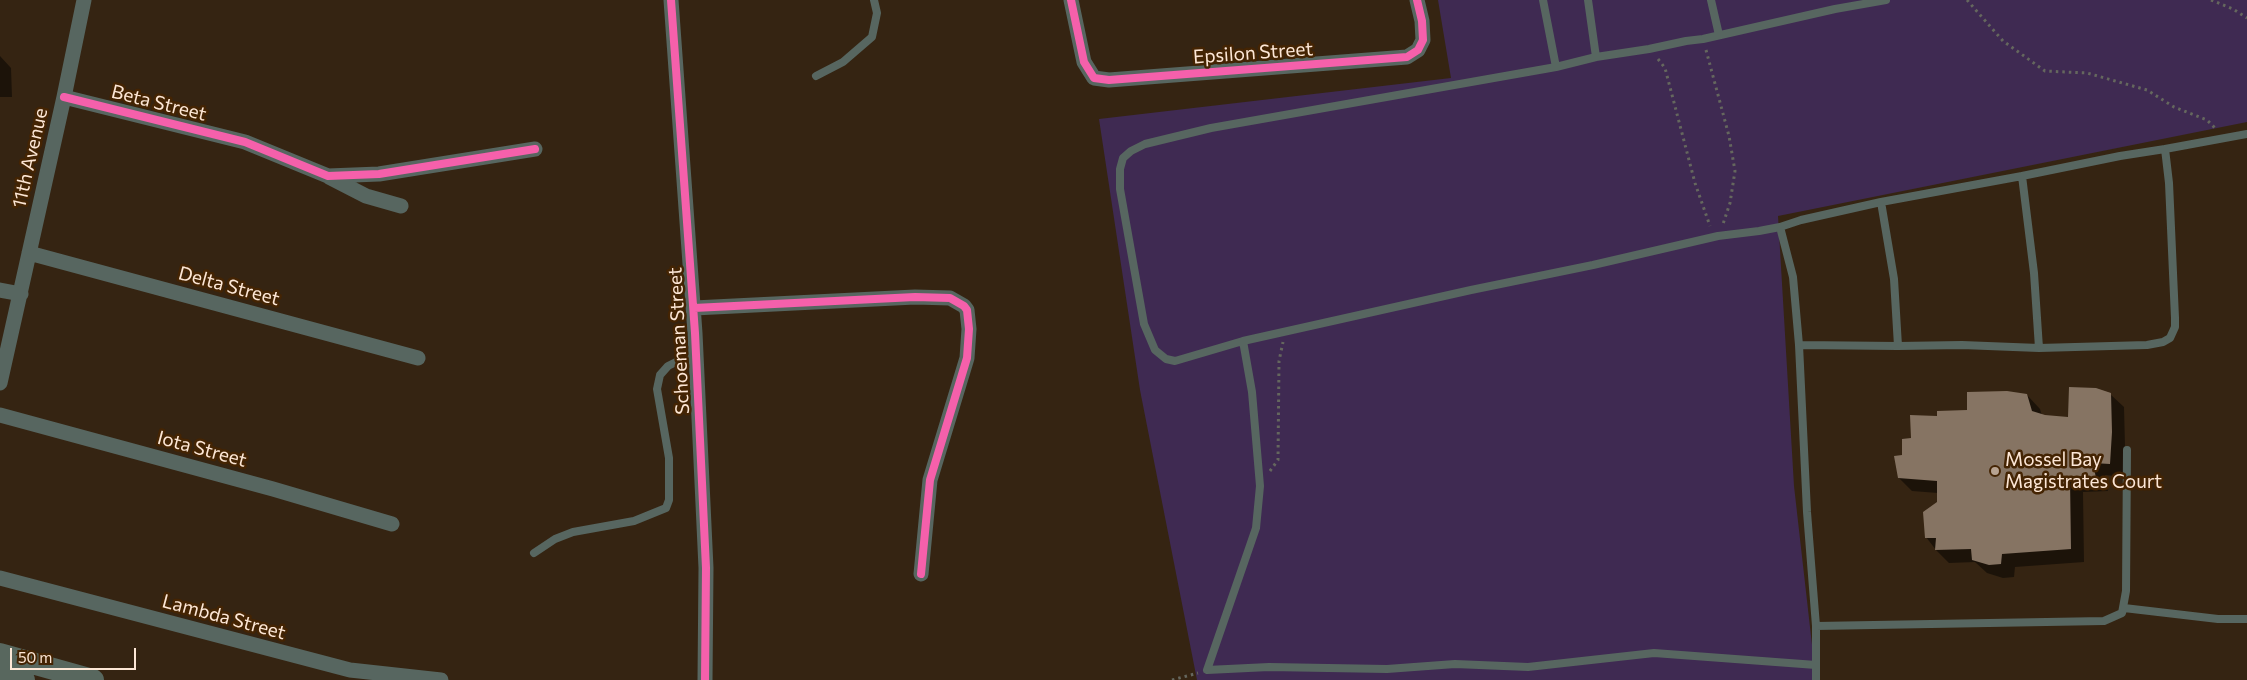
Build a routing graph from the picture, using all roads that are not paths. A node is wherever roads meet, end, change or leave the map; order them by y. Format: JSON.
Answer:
{"nodes":[{"id":1,"x":84,"y":0,"type":"edge"},
{"id":2,"x":671,"y":0,"type":"edge"},
{"id":3,"x":874,"y":0,"type":"edge"},
{"id":4,"x":1071,"y":0,"type":"edge"},
{"id":5,"x":1417,"y":0,"type":"edge"},
{"id":6,"x":1543,"y":0,"type":"edge"},
{"id":7,"x":1588,"y":0,"type":"edge"},
{"id":8,"x":1711,"y":0,"type":"edge"},
{"id":9,"x":1834,"y":0,"type":"edge"},
{"id":10,"x":1886,"y":0,"type":"edge"},
{"id":11,"x":1836,"y":9,"type":"junction"},
{"id":12,"x":1719,"y":35,"type":"junction"},
{"id":13,"x":1596,"y":58,"type":"junction"},
{"id":14,"x":1556,"y":67,"type":"junction"},
{"id":15,"x":816,"y":76,"type":"dead end"},
{"id":16,"x":64,"y":97,"type":"junction"},
{"id":17,"x":2247,"y":134,"type":"edge"},
{"id":18,"x":535,"y":149,"type":"dead end"},
{"id":19,"x":2165,"y":150,"type":"junction"},
{"id":20,"x":328,"y":176,"type":"junction"},
{"id":21,"x":2022,"y":176,"type":"junction"},
{"id":22,"x":1881,"y":202,"type":"junction"},
{"id":23,"x":401,"y":206,"type":"dead end"},
{"id":24,"x":1780,"y":226,"type":"junction"},
{"id":25,"x":29,"y":253,"type":"junction"},
{"id":26,"x":0,"y":290,"type":"edge"},
{"id":27,"x":21,"y":294,"type":"junction"},
{"id":28,"x":694,"y":308,"type":"junction"},
{"id":29,"x":1243,"y":342,"type":"junction"},
{"id":30,"x":1799,"y":345,"type":"junction"},
{"id":31,"x":1898,"y":346,"type":"junction"},
{"id":32,"x":2039,"y":348,"type":"junction"},
{"id":33,"x":696,"y":352,"type":"junction"},
{"id":34,"x":418,"y":358,"type":"dead end"},
{"id":35,"x":0,"y":383,"type":"edge"},
{"id":36,"x":0,"y":415,"type":"edge"},
{"id":37,"x":2127,"y":450,"type":"dead end"},
{"id":38,"x":392,"y":524,"type":"dead end"},
{"id":39,"x":534,"y":553,"type":"dead end"},
{"id":40,"x":921,"y":574,"type":"dead end"},
{"id":41,"x":0,"y":578,"type":"edge"},
{"id":42,"x":2124,"y":608,"type":"junction"},
{"id":43,"x":2247,"y":619,"type":"edge"},
{"id":44,"x":1816,"y":626,"type":"junction"},
{"id":45,"x":0,"y":654,"type":"edge"},
{"id":46,"x":1816,"y":665,"type":"junction"},
{"id":47,"x":0,"y":673,"type":"edge"},
{"id":48,"x":24,"y":680,"type":"edge"},
{"id":49,"x":93,"y":680,"type":"edge"},
{"id":50,"x":441,"y":680,"type":"edge"},
{"id":51,"x":705,"y":680,"type":"edge"},
{"id":52,"x":1816,"y":680,"type":"edge"}],
"edges":[{"from":1,"to":16,"type":"street","name":"11th Avenue"},
{"from":2,"to":28,"type":"street","name":"Schoeman Street"},
{"from":3,"to":15,"type":"lane"},
{"from":4,"to":5,"type":"street","name":"Epsilon Street"},
{"from":6,"to":14,"type":"lane"},
{"from":7,"to":13,"type":"lane"},
{"from":8,"to":12,"type":"lane"},
{"from":9,"to":11,"type":"lane"},
{"from":10,"to":11,"type":"lane"},
{"from":11,"to":12,"type":"lane"},
{"from":12,"to":13,"type":"lane"},
{"from":13,"to":14,"type":"lane"},
{"from":14,"to":29,"type":"lane"},
{"from":16,"to":20,"type":"street","name":"Beta Street"},
{"from":16,"to":25,"type":"street","name":"11th Avenue"},
{"from":17,"to":19,"type":"lane"},
{"from":18,"to":20,"type":"street"},
{"from":19,"to":21,"type":"lane"},
{"from":19,"to":32,"type":"lane"},
{"from":20,"to":23,"type":"street","name":"Beta Street"},
{"from":21,"to":22,"type":"lane"},
{"from":21,"to":32,"type":"lane"},
{"from":22,"to":24,"type":"lane"},
{"from":22,"to":31,"type":"lane"},
{"from":24,"to":29,"type":"lane"},
{"from":24,"to":30,"type":"lane"},
{"from":25,"to":27,"type":"street","name":"11th Avenue"},
{"from":25,"to":34,"type":"street","name":"Delta Street"},
{"from":26,"to":27,"type":"street"},
{"from":27,"to":35,"type":"street","name":"11th Avenue"},
{"from":28,"to":33,"type":"street","name":"Schoeman Street"},
{"from":28,"to":40,"type":"street"},
{"from":29,"to":46,"type":"lane"},
{"from":30,"to":31,"type":"lane"},
{"from":30,"to":44,"type":"lane"},
{"from":31,"to":32,"type":"lane"},
{"from":33,"to":39,"type":"lane"},
{"from":33,"to":51,"type":"street","name":"Schoeman Street"},
{"from":36,"to":38,"type":"street","name":"Iota Street"},
{"from":37,"to":42,"type":"lane"},
{"from":41,"to":50,"type":"street","name":"Lambda Street"},
{"from":42,"to":43,"type":"lane"},
{"from":42,"to":44,"type":"lane"},
{"from":44,"to":46,"type":"lane"},
{"from":45,"to":49,"type":"main road"},
{"from":46,"to":52,"type":"lane"},
{"from":47,"to":48,"type":"main road"}]}
